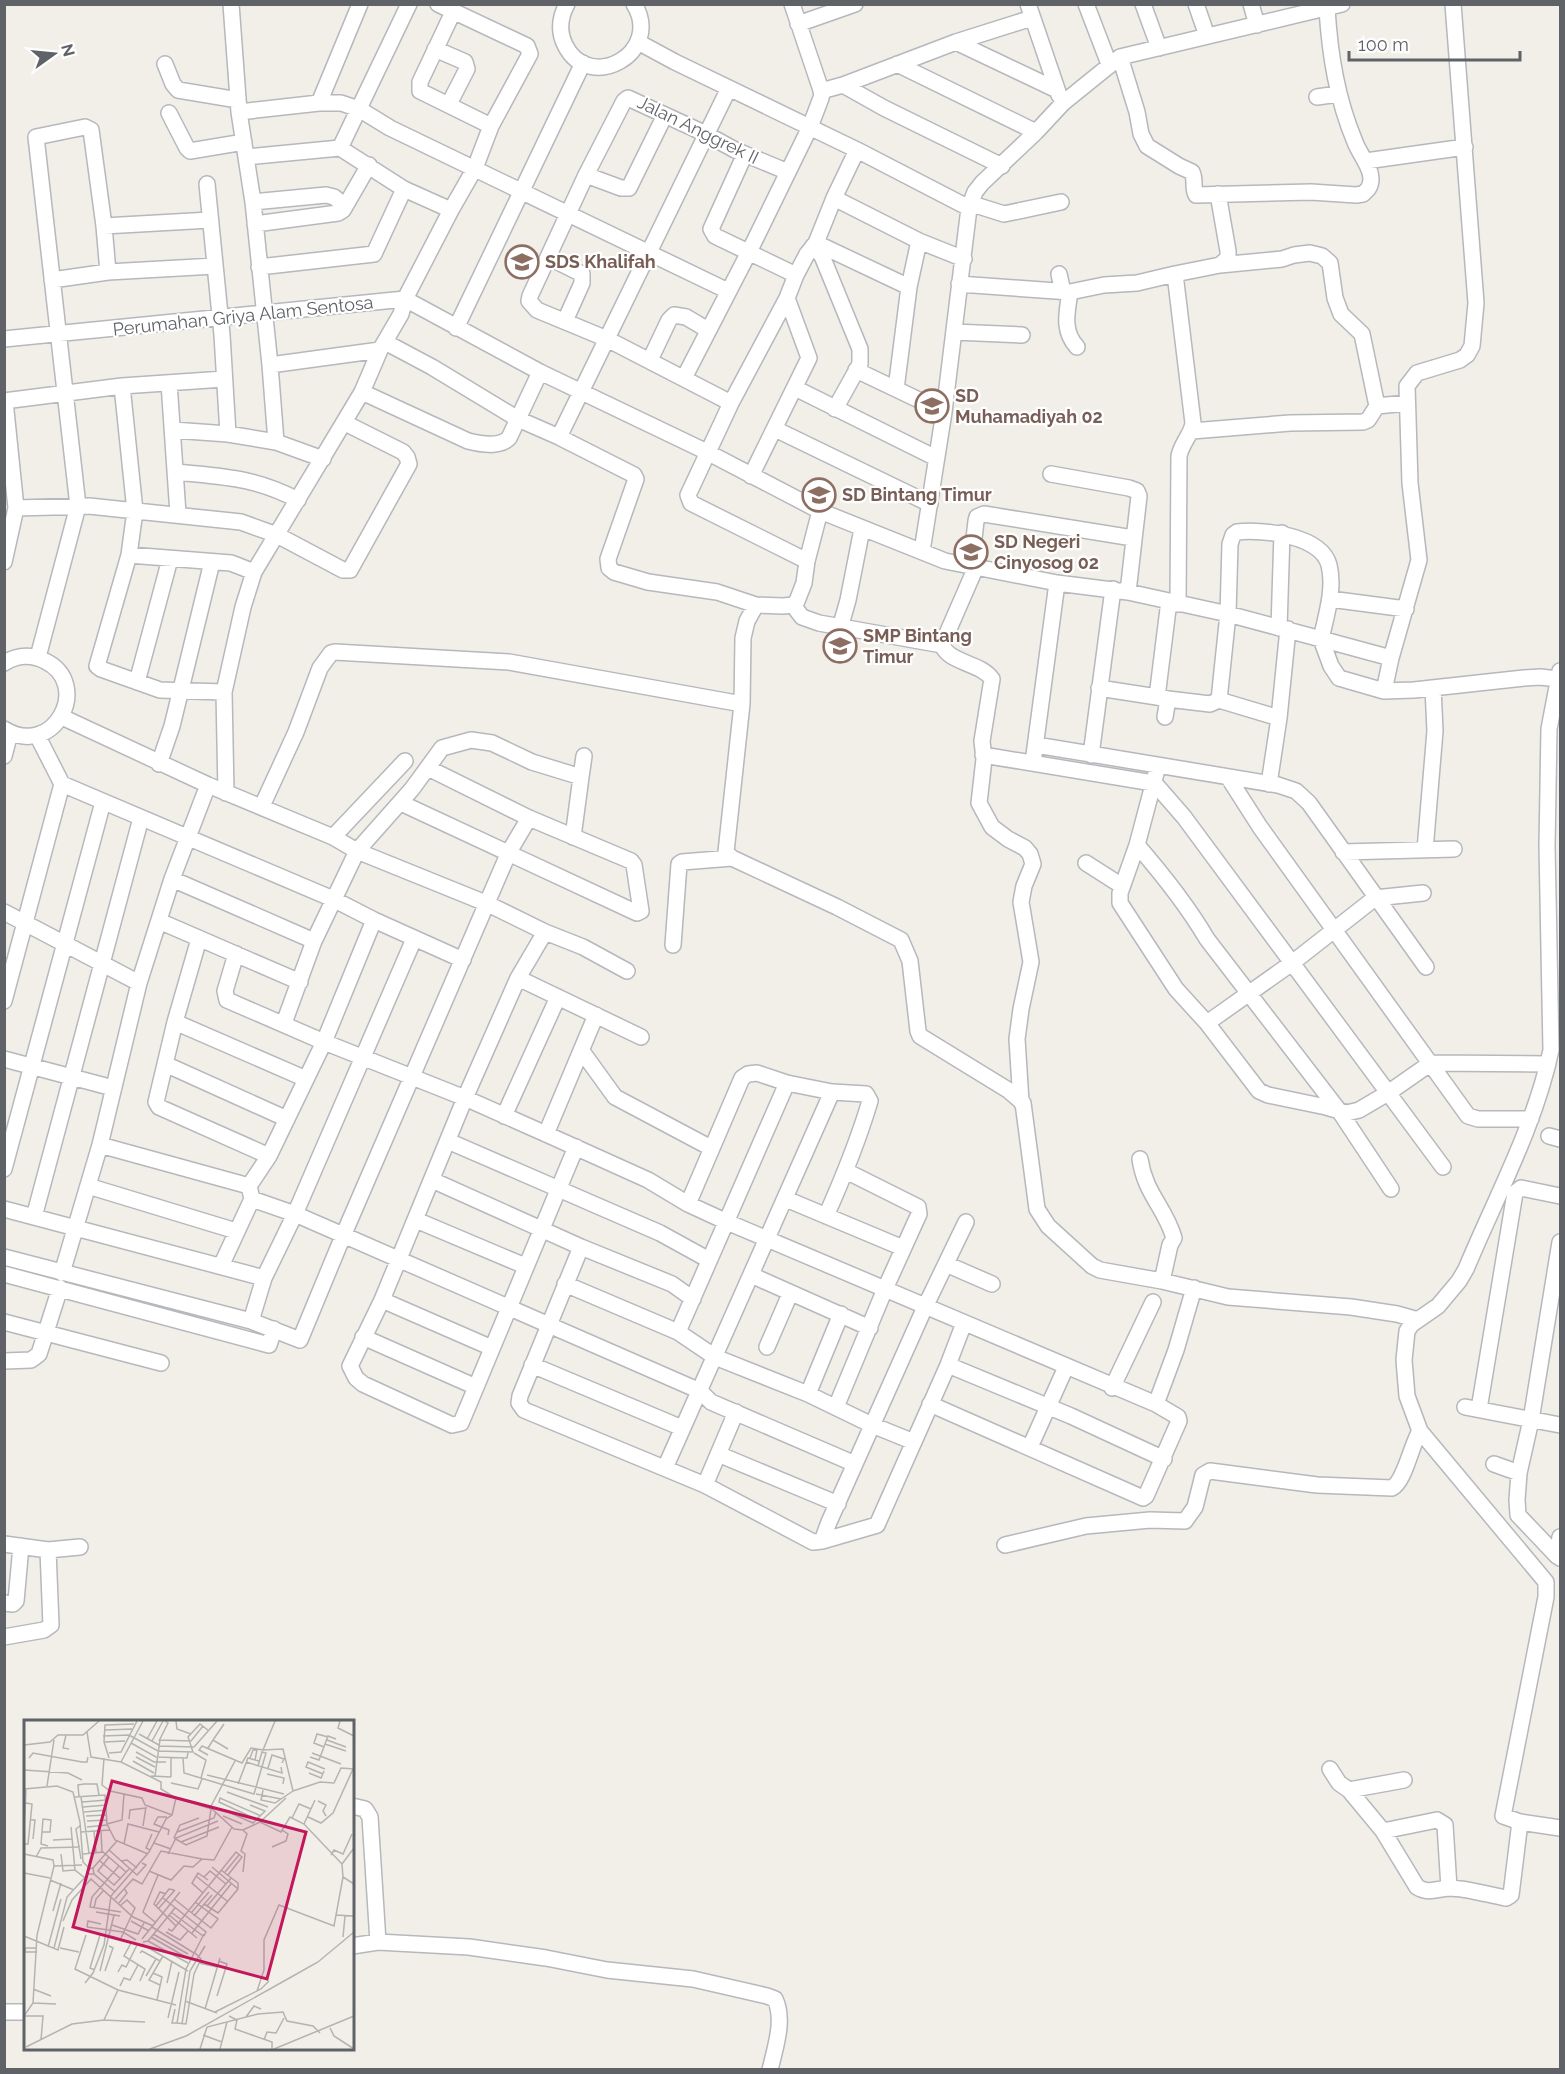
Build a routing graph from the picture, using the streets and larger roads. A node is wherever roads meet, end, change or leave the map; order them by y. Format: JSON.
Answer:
{"nodes":[{"id":1,"x":231,"y":4,"type":"edge"},
{"id":2,"x":360,"y":4,"type":"edge"},
{"id":3,"x":409,"y":4,"type":"edge"},
{"id":4,"x":438,"y":4,"type":"edge"},
{"id":5,"x":634,"y":4,"type":"edge"},
{"id":6,"x":792,"y":4,"type":"edge"},
{"id":7,"x":855,"y":4,"type":"edge"},
{"id":8,"x":1086,"y":4,"type":"edge"},
{"id":9,"x":1143,"y":4,"type":"edge"},
{"id":10,"x":1196,"y":4,"type":"edge"},
{"id":11,"x":1251,"y":4,"type":"edge"},
{"id":12,"x":1453,"y":4,"type":"edge"},
{"id":13,"x":565,"y":5,"type":"edge"},
{"id":14,"x":1335,"y":7,"type":"edge"},
{"id":15,"x":1307,"y":8,"type":"edge"},
{"id":16,"x":1030,"y":11,"type":"edge"},
{"id":17,"x":453,"y":12,"type":"junction"},
{"id":18,"x":798,"y":24,"type":"junction"},
{"id":19,"x":1257,"y":25,"type":"junction"},
{"id":20,"x":1207,"y":36,"type":"junction"},
{"id":21,"x":638,"y":42,"type":"junction"},
{"id":22,"x":956,"y":42,"type":"junction"},
{"id":23,"x":1159,"y":48,"type":"junction"},
{"id":24,"x":435,"y":49,"type":"junction"},
{"id":25,"x":1115,"y":61,"type":"junction"},
{"id":26,"x":583,"y":63,"type":"junction"},
{"id":27,"x":165,"y":64,"type":"dead end"},
{"id":28,"x":897,"y":64,"type":"junction"},
{"id":29,"x":843,"y":85,"type":"junction"},
{"id":30,"x":729,"y":88,"type":"junction"},
{"id":31,"x":820,"y":91,"type":"junction"},
{"id":32,"x":1338,"y":94,"type":"junction"},
{"id":33,"x":1060,"y":97,"type":"junction"},
{"id":34,"x":1317,"y":97,"type":"dead end"},
{"id":35,"x":319,"y":103,"type":"junction"},
{"id":36,"x":449,"y":104,"type":"junction"},
{"id":37,"x":238,"y":106,"type":"junction"},
{"id":38,"x":359,"y":108,"type":"junction"},
{"id":39,"x":170,"y":113,"type":"dead end"},
{"id":40,"x":665,"y":115,"type":"junction"},
{"id":41,"x":491,"y":126,"type":"junction"},
{"id":42,"x":810,"y":127,"type":"junction"},
{"id":43,"x":1036,"y":132,"type":"junction"},
{"id":44,"x":706,"y":134,"type":"junction"},
{"id":45,"x":244,"y":142,"type":"junction"},
{"id":46,"x":1465,"y":147,"type":"junction"},
{"id":47,"x":340,"y":148,"type":"junction"},
{"id":48,"x":857,"y":150,"type":"junction"},
{"id":49,"x":745,"y":154,"type":"junction"},
{"id":50,"x":247,"y":157,"type":"junction"},
{"id":51,"x":1366,"y":161,"type":"junction"},
{"id":52,"x":369,"y":165,"type":"junction"},
{"id":53,"x":1002,"y":166,"type":"junction"},
{"id":54,"x":475,"y":168,"type":"junction"},
{"id":55,"x":788,"y":172,"type":"junction"},
{"id":56,"x":586,"y":174,"type":"junction"},
{"id":57,"x":207,"y":184,"type":"dead end"},
{"id":58,"x":404,"y":189,"type":"junction"},
{"id":59,"x":522,"y":190,"type":"junction"},
{"id":60,"x":1218,"y":194,"type":"junction"},
{"id":61,"x":834,"y":198,"type":"junction"},
{"id":62,"x":253,"y":202,"type":"junction"},
{"id":63,"x":1061,"y":202,"type":"dead end"},
{"id":64,"x":345,"y":206,"type":"junction"},
{"id":65,"x":969,"y":206,"type":"junction"},
{"id":66,"x":451,"y":210,"type":"junction"},
{"id":67,"x":567,"y":213,"type":"junction"},
{"id":68,"x":210,"y":220,"type":"junction"},
{"id":69,"x":255,"y":224,"type":"junction"},
{"id":70,"x":104,"y":226,"type":"junction"},
{"id":71,"x":919,"y":241,"type":"junction"},
{"id":72,"x":814,"y":245,"type":"junction"},
{"id":73,"x":749,"y":252,"type":"junction"},
{"id":74,"x":649,"y":253,"type":"junction"},
{"id":75,"x":548,"y":257,"type":"junction"},
{"id":76,"x":964,"y":259,"type":"junction"},
{"id":77,"x":1220,"y":265,"type":"junction"},
{"id":78,"x":215,"y":266,"type":"junction"},
{"id":79,"x":259,"y":267,"type":"junction"},
{"id":80,"x":108,"y":272,"type":"junction"},
{"id":81,"x":1059,"y":274,"type":"dead end"},
{"id":82,"x":1175,"y":274,"type":"junction"},
{"id":83,"x":796,"y":276,"type":"junction"},
{"id":84,"x":52,"y":280,"type":"junction"},
{"id":85,"x":959,"y":284,"type":"junction"},
{"id":86,"x":909,"y":286,"type":"junction"},
{"id":87,"x":728,"y":291,"type":"junction"},
{"id":88,"x":1066,"y":292,"type":"junction"},
{"id":89,"x":787,"y":298,"type":"junction"},
{"id":90,"x":405,"y":299,"type":"junction"},
{"id":91,"x":264,"y":314,"type":"junction"},
{"id":92,"x":220,"y":317,"type":"junction"},
{"id":93,"x":565,"y":321,"type":"junction"},
{"id":94,"x":456,"y":328,"type":"junction"},
{"id":95,"x":708,"y":330,"type":"junction"},
{"id":96,"x":954,"y":332,"type":"junction"},
{"id":97,"x":58,"y":335,"type":"junction"},
{"id":98,"x":1022,"y":335,"type":"dead end"},
{"id":99,"x":4,"y":339,"type":"edge"},
{"id":100,"x":607,"y":339,"type":"junction"},
{"id":101,"x":383,"y":346,"type":"junction"},
{"id":102,"x":1077,"y":347,"type":"dead end"},
{"id":103,"x":650,"y":360,"type":"junction"},
{"id":104,"x":270,"y":365,"type":"junction"},
{"id":105,"x":856,"y":370,"type":"junction"},
{"id":106,"x":540,"y":372,"type":"junction"},
{"id":107,"x":684,"y":378,"type":"junction"},
{"id":108,"x":225,"y":379,"type":"junction"},
{"id":109,"x":169,"y":383,"type":"junction"},
{"id":110,"x":122,"y":386,"type":"junction"},
{"id":111,"x":795,"y":388,"type":"junction"},
{"id":112,"x":896,"y":389,"type":"junction"},
{"id":113,"x":581,"y":391,"type":"junction"},
{"id":114,"x":362,"y":392,"type":"junction"},
{"id":115,"x":64,"y":393,"type":"junction"},
{"id":116,"x":5,"y":401,"type":"edge"},
{"id":117,"x":730,"y":403,"type":"junction"},
{"id":118,"x":1407,"y":403,"type":"junction"},
{"id":119,"x":1377,"y":406,"type":"junction"},
{"id":120,"x":835,"y":409,"type":"junction"},
{"id":121,"x":944,"y":412,"type":"junction"},
{"id":122,"x":518,"y":419,"type":"junction"},
{"id":123,"x":345,"y":423,"type":"junction"},
{"id":124,"x":775,"y":429,"type":"junction"},
{"id":125,"x":173,"y":430,"type":"junction"},
{"id":126,"x":1192,"y":431,"type":"junction"},
{"id":127,"x":228,"y":434,"type":"junction"},
{"id":128,"x":559,"y":437,"type":"junction"},
{"id":129,"x":276,"y":442,"type":"junction"},
{"id":130,"x":707,"y":452,"type":"junction"},
{"id":131,"x":936,"y":458,"type":"junction"},
{"id":132,"x":323,"y":459,"type":"junction"},
{"id":133,"x":176,"y":472,"type":"junction"},
{"id":134,"x":1052,"y":474,"type":"dead end"},
{"id":135,"x":751,"y":476,"type":"junction"},
{"id":136,"x":298,"y":500,"type":"junction"},
{"id":137,"x":930,"y":504,"type":"junction"},
{"id":138,"x":78,"y":506,"type":"junction"},
{"id":139,"x":16,"y":508,"type":"junction"},
{"id":140,"x":135,"y":511,"type":"junction"},
{"id":141,"x":820,"y":511,"type":"junction"},
{"id":142,"x":178,"y":514,"type":"junction"},
{"id":143,"x":862,"y":529,"type":"junction"},
{"id":144,"x":1282,"y":533,"type":"junction"},
{"id":145,"x":277,"y":535,"type":"junction"},
{"id":146,"x":1133,"y":538,"type":"junction"},
{"id":147,"x":922,"y":551,"type":"junction"},
{"id":148,"x":129,"y":555,"type":"junction"},
{"id":149,"x":170,"y":559,"type":"junction"},
{"id":150,"x":807,"y":561,"type":"junction"},
{"id":151,"x":4,"y":562,"type":"edge"},
{"id":152,"x":212,"y":562,"type":"junction"},
{"id":153,"x":974,"y":566,"type":"junction"},
{"id":154,"x":254,"y":572,"type":"junction"},
{"id":155,"x":1057,"y":583,"type":"junction"},
{"id":156,"x":1120,"y":591,"type":"junction"},
{"id":157,"x":1330,"y":599,"type":"junction"},
{"id":158,"x":1173,"y":602,"type":"junction"},
{"id":159,"x":793,"y":605,"type":"junction"},
{"id":160,"x":756,"y":606,"type":"junction"},
{"id":161,"x":1406,"y":609,"type":"junction"},
{"id":162,"x":1228,"y":614,"type":"junction"},
{"id":163,"x":840,"y":628,"type":"junction"},
{"id":164,"x":1283,"y":629,"type":"junction"},
{"id":165,"x":1321,"y":639,"type":"junction"},
{"id":166,"x":942,"y":645,"type":"junction"},
{"id":167,"x":38,"y":657,"type":"junction"},
{"id":168,"x":1390,"y":658,"type":"junction"},
{"id":169,"x":4,"y":663,"type":"edge"},
{"id":170,"x":1559,"y":675,"type":"edge"},
{"id":171,"x":137,"y":682,"type":"junction"},
{"id":172,"x":1099,"y":688,"type":"junction"},
{"id":173,"x":1433,"y":688,"type":"junction"},
{"id":174,"x":179,"y":691,"type":"junction"},
{"id":175,"x":1384,"y":691,"type":"junction"},
{"id":176,"x":224,"y":692,"type":"junction"},
{"id":177,"x":1162,"y":698,"type":"junction"},
{"id":178,"x":1219,"y":700,"type":"junction"},
{"id":179,"x":742,"y":704,"type":"junction"},
{"id":180,"x":62,"y":717,"type":"junction"},
{"id":181,"x":1165,"y":717,"type":"dead end"},
{"id":182,"x":1279,"y":718,"type":"junction"},
{"id":183,"x":7,"y":731,"type":"edge"},
{"id":184,"x":38,"y":735,"type":"junction"},
{"id":185,"x":1036,"y":745,"type":"junction"},
{"id":186,"x":983,"y":755,"type":"junction"},
{"id":187,"x":1091,"y":755,"type":"junction"},
{"id":188,"x":4,"y":756,"type":"edge"},
{"id":189,"x":584,"y":756,"type":"dead end"},
{"id":190,"x":405,"y":760,"type":"dead end"},
{"id":191,"x":159,"y":764,"type":"junction"},
{"id":192,"x":1033,"y":765,"type":"junction"},
{"id":193,"x":1158,"y":766,"type":"junction"},
{"id":194,"x":428,"y":768,"type":"junction"},
{"id":195,"x":581,"y":777,"type":"junction"},
{"id":196,"x":1228,"y":777,"type":"junction"},
{"id":197,"x":1153,"y":783,"type":"junction"},
{"id":198,"x":62,"y":784,"type":"junction"},
{"id":199,"x":1269,"y":784,"type":"junction"},
{"id":200,"x":208,"y":786,"type":"junction"},
{"id":201,"x":226,"y":793,"type":"junction"},
{"id":202,"x":103,"y":802,"type":"junction"},
{"id":203,"x":401,"y":803,"type":"junction"},
{"id":204,"x":262,"y":806,"type":"junction"},
{"id":205,"x":141,"y":818,"type":"junction"},
{"id":206,"x":529,"y":818,"type":"junction"},
{"id":207,"x":189,"y":837,"type":"junction"},
{"id":208,"x":333,"y":837,"type":"junction"},
{"id":209,"x":573,"y":837,"type":"junction"},
{"id":210,"x":1137,"y":845,"type":"junction"},
{"id":211,"x":1454,"y":849,"type":"dead end"},
{"id":212,"x":1425,"y":850,"type":"junction"},
{"id":213,"x":357,"y":851,"type":"junction"},
{"id":214,"x":509,"y":852,"type":"junction"},
{"id":215,"x":1343,"y":852,"type":"junction"},
{"id":216,"x":732,"y":858,"type":"junction"},
{"id":217,"x":1086,"y":863,"type":"dead end"},
{"id":218,"x":172,"y":879,"type":"junction"},
{"id":219,"x":1122,"y":886,"type":"junction"},
{"id":220,"x":1423,"y":893,"type":"dead end"},
{"id":221,"x":1376,"y":898,"type":"junction"},
{"id":222,"x":333,"y":899,"type":"junction"},
{"id":223,"x":488,"y":904,"type":"junction"},
{"id":224,"x":4,"y":912,"type":"edge"},
{"id":225,"x":374,"y":920,"type":"junction"},
{"id":226,"x":159,"y":921,"type":"junction"},
{"id":227,"x":24,"y":923,"type":"junction"},
{"id":228,"x":1334,"y":929,"type":"junction"},
{"id":229,"x":545,"y":932,"type":"junction"},
{"id":230,"x":199,"y":939,"type":"junction"},
{"id":231,"x":414,"y":939,"type":"junction"},
{"id":232,"x":314,"y":941,"type":"junction"},
{"id":233,"x":64,"y":944,"type":"junction"},
{"id":234,"x":673,"y":945,"type":"dead end"},
{"id":235,"x":236,"y":954,"type":"junction"},
{"id":236,"x":463,"y":960,"type":"junction"},
{"id":237,"x":1292,"y":963,"type":"junction"},
{"id":238,"x":101,"y":964,"type":"junction"},
{"id":239,"x":1426,"y":967,"type":"dead end"},
{"id":240,"x":627,"y":971,"type":"dead end"},
{"id":241,"x":518,"y":978,"type":"junction"},
{"id":242,"x":300,"y":982,"type":"junction"},
{"id":243,"x":139,"y":983,"type":"junction"},
{"id":244,"x":1250,"y":994,"type":"junction"},
{"id":245,"x":558,"y":997,"type":"junction"},
{"id":246,"x":4,"y":1001,"type":"edge"},
{"id":247,"x":596,"y":1015,"type":"junction"},
{"id":248,"x":175,"y":1022,"type":"junction"},
{"id":249,"x":284,"y":1023,"type":"junction"},
{"id":250,"x":1207,"y":1023,"type":"junction"},
{"id":251,"x":641,"y":1037,"type":"dead end"},
{"id":252,"x":324,"y":1042,"type":"junction"},
{"id":253,"x":581,"y":1050,"type":"junction"},
{"id":254,"x":1553,"y":1055,"type":"edge"},
{"id":255,"x":363,"y":1058,"type":"junction"},
{"id":256,"x":4,"y":1059,"type":"edge"},
{"id":257,"x":1431,"y":1063,"type":"junction"},
{"id":258,"x":165,"y":1064,"type":"junction"},
{"id":259,"x":32,"y":1067,"type":"junction"},
{"id":260,"x":71,"y":1077,"type":"junction"},
{"id":261,"x":412,"y":1077,"type":"junction"},
{"id":262,"x":306,"y":1079,"type":"junction"},
{"id":263,"x":787,"y":1083,"type":"junction"},
{"id":264,"x":113,"y":1088,"type":"junction"},
{"id":265,"x":832,"y":1092,"type":"junction"},
{"id":266,"x":1388,"y":1093,"type":"junction"},
{"id":267,"x":465,"y":1098,"type":"junction"},
{"id":268,"x":1021,"y":1102,"type":"junction"},
{"id":269,"x":1340,"y":1112,"type":"junction"},
{"id":270,"x":504,"y":1116,"type":"junction"},
{"id":271,"x":287,"y":1119,"type":"junction"},
{"id":272,"x":1531,"y":1119,"type":"junction"},
{"id":273,"x":546,"y":1134,"type":"junction"},
{"id":274,"x":448,"y":1141,"type":"junction"},
{"id":275,"x":100,"y":1145,"type":"junction"},
{"id":276,"x":576,"y":1147,"type":"junction"},
{"id":277,"x":711,"y":1148,"type":"junction"},
{"id":278,"x":269,"y":1156,"type":"junction"},
{"id":279,"x":1140,"y":1159,"type":"dead end"},
{"id":280,"x":1443,"y":1167,"type":"dead end"},
{"id":281,"x":4,"y":1169,"type":"edge"},
{"id":282,"x":846,"y":1171,"type":"junction"},
{"id":283,"x":432,"y":1180,"type":"junction"},
{"id":284,"x":88,"y":1186,"type":"junction"},
{"id":285,"x":559,"y":1189,"type":"junction"},
{"id":286,"x":1391,"y":1189,"type":"dead end"},
{"id":287,"x":251,"y":1192,"type":"junction"},
{"id":288,"x":1560,"y":1196,"type":"edge"},
{"id":289,"x":786,"y":1199,"type":"junction"},
{"id":290,"x":688,"y":1204,"type":"junction"},
{"id":291,"x":4,"y":1209,"type":"edge"},
{"id":292,"x":295,"y":1214,"type":"junction"},
{"id":293,"x":826,"y":1216,"type":"junction"},
{"id":294,"x":34,"y":1217,"type":"junction"},
{"id":295,"x":416,"y":1220,"type":"junction"},
{"id":296,"x":727,"y":1222,"type":"junction"},
{"id":297,"x":966,"y":1222,"type":"dead end"},
{"id":298,"x":74,"y":1227,"type":"junction"},
{"id":299,"x":542,"y":1229,"type":"junction"},
{"id":300,"x":236,"y":1232,"type":"junction"},
{"id":301,"x":343,"y":1236,"type":"junction"},
{"id":302,"x":768,"y":1238,"type":"junction"},
{"id":303,"x":1560,"y":1242,"type":"edge"},
{"id":304,"x":581,"y":1247,"type":"junction"},
{"id":305,"x":903,"y":1248,"type":"junction"},
{"id":306,"x":4,"y":1257,"type":"edge"},
{"id":307,"x":399,"y":1260,"type":"junction"},
{"id":308,"x":709,"y":1260,"type":"junction"},
{"id":309,"x":946,"y":1264,"type":"junction"},
{"id":310,"x":221,"y":1266,"type":"junction"},
{"id":311,"x":525,"y":1266,"type":"junction"},
{"id":312,"x":4,"y":1274,"type":"edge"},
{"id":313,"x":751,"y":1275,"type":"junction"},
{"id":314,"x":264,"y":1278,"type":"junction"},
{"id":315,"x":61,"y":1280,"type":"junction"},
{"id":316,"x":1162,"y":1281,"type":"junction"},
{"id":317,"x":565,"y":1284,"type":"junction"},
{"id":318,"x":992,"y":1284,"type":"dead end"},
{"id":319,"x":1194,"y":1288,"type":"junction"},
{"id":320,"x":885,"y":1289,"type":"junction"},
{"id":321,"x":790,"y":1293,"type":"junction"},
{"id":322,"x":693,"y":1299,"type":"junction"},
{"id":323,"x":382,"y":1300,"type":"junction"},
{"id":324,"x":1153,"y":1302,"type":"dead end"},
{"id":325,"x":509,"y":1306,"type":"junction"},
{"id":326,"x":925,"y":1307,"type":"junction"},
{"id":327,"x":841,"y":1314,"type":"junction"},
{"id":328,"x":1418,"y":1320,"type":"junction"},
{"id":329,"x":251,"y":1321,"type":"junction"},
{"id":330,"x":4,"y":1323,"type":"edge"},
{"id":331,"x":964,"y":1323,"type":"junction"},
{"id":332,"x":550,"y":1324,"type":"junction"},
{"id":333,"x":870,"y":1328,"type":"junction"},
{"id":334,"x":274,"y":1329,"type":"junction"},
{"id":335,"x":678,"y":1332,"type":"junction"},
{"id":336,"x":46,"y":1334,"type":"junction"},
{"id":337,"x":363,"y":1337,"type":"junction"},
{"id":338,"x":767,"y":1347,"type":"dead end"},
{"id":339,"x":492,"y":1348,"type":"junction"},
{"id":340,"x":715,"y":1357,"type":"junction"},
{"id":341,"x":4,"y":1360,"type":"edge"},
{"id":342,"x":161,"y":1363,"type":"dead end"},
{"id":343,"x":532,"y":1365,"type":"junction"},
{"id":344,"x":948,"y":1365,"type":"junction"},
{"id":345,"x":1066,"y":1366,"type":"junction"},
{"id":346,"x":476,"y":1388,"type":"junction"},
{"id":347,"x":1112,"y":1388,"type":"junction"},
{"id":348,"x":700,"y":1390,"type":"junction"},
{"id":349,"x":808,"y":1394,"type":"junction"},
{"id":350,"x":930,"y":1404,"type":"junction"},
{"id":351,"x":1156,"y":1404,"type":"junction"},
{"id":352,"x":836,"y":1407,"type":"junction"},
{"id":353,"x":1047,"y":1407,"type":"junction"},
{"id":354,"x":735,"y":1412,"type":"junction"},
{"id":355,"x":1531,"y":1420,"type":"junction"},
{"id":356,"x":872,"y":1425,"type":"junction"},
{"id":357,"x":1560,"y":1425,"type":"edge"},
{"id":358,"x":682,"y":1428,"type":"junction"},
{"id":359,"x":1420,"y":1431,"type":"junction"},
{"id":360,"x":914,"y":1442,"type":"junction"},
{"id":361,"x":1030,"y":1448,"type":"junction"},
{"id":362,"x":718,"y":1454,"type":"junction"},
{"id":363,"x":1164,"y":1459,"type":"junction"},
{"id":364,"x":855,"y":1464,"type":"junction"},
{"id":365,"x":1494,"y":1464,"type":"dead end"},
{"id":366,"x":665,"y":1468,"type":"junction"},
{"id":367,"x":1519,"y":1473,"type":"junction"},
{"id":368,"x":705,"y":1485,"type":"junction"},
{"id":369,"x":838,"y":1504,"type":"junction"},
{"id":370,"x":1560,"y":1537,"type":"edge"},
{"id":371,"x":822,"y":1541,"type":"junction"},
{"id":372,"x":4,"y":1544,"type":"edge"},
{"id":373,"x":1005,"y":1545,"type":"dead end"},
{"id":374,"x":21,"y":1546,"type":"junction"},
{"id":375,"x":80,"y":1547,"type":"dead end"},
{"id":376,"x":48,"y":1550,"type":"junction"},
{"id":377,"x":1558,"y":1557,"type":"edge"},
{"id":378,"x":1546,"y":1582,"type":"junction"},
{"id":379,"x":1560,"y":1593,"type":"edge"},
{"id":380,"x":4,"y":1603,"type":"edge"},
{"id":381,"x":4,"y":1637,"type":"edge"},
{"id":382,"x":1330,"y":1769,"type":"dead end"},
{"id":383,"x":1404,"y":1780,"type":"dead end"},
{"id":384,"x":1349,"y":1790,"type":"junction"},
{"id":385,"x":354,"y":1806,"type":"edge"},
{"id":386,"x":1520,"y":1822,"type":"junction"},
{"id":387,"x":1560,"y":1827,"type":"edge"},
{"id":388,"x":1383,"y":1831,"type":"junction"},
{"id":389,"x":1449,"y":1888,"type":"junction"},
{"id":390,"x":378,"y":1942,"type":"junction"},
{"id":391,"x":354,"y":1946,"type":"edge"},
{"id":392,"x":4,"y":2012,"type":"edge"},
{"id":393,"x":24,"y":2012,"type":"edge"},
{"id":394,"x":770,"y":2070,"type":"edge"}],
"edges":[{"from":1,"to":37,"type":"street"},
{"from":2,"to":35,"type":"street"},
{"from":3,"to":38,"type":"street"},
{"from":4,"to":17,"type":"street"},
{"from":5,"to":21,"type":"street"},
{"from":6,"to":18,"type":"street"},
{"from":7,"to":18,"type":"street"},
{"from":8,"to":25,"type":"street"},
{"from":9,"to":23,"type":"street"},
{"from":10,"to":20,"type":"street"},
{"from":11,"to":19,"type":"street"},
{"from":12,"to":46,"type":"street"},
{"from":13,"to":26,"type":"street"},
{"from":14,"to":15,"type":"street"},
{"from":14,"to":32,"type":"street"},
{"from":15,"to":19,"type":"street"},
{"from":16,"to":22,"type":"street"},
{"from":16,"to":33,"type":"street"},
{"from":17,"to":24,"type":"street"},
{"from":17,"to":41,"type":"street"},
{"from":18,"to":31,"type":"street"},
{"from":19,"to":20,"type":"street"},
{"from":20,"to":23,"type":"street"},
{"from":21,"to":26,"type":"street"},
{"from":21,"to":30,"type":"street"},
{"from":22,"to":28,"type":"street"},
{"from":22,"to":33,"type":"street"},
{"from":23,"to":25,"type":"street"},
{"from":24,"to":36,"type":"street"},
{"from":24,"to":36,"type":"street"},
{"from":25,"to":33,"type":"street"},
{"from":25,"to":60,"type":"street"},
{"from":26,"to":59,"type":"street"},
{"from":27,"to":37,"type":"street"},
{"from":28,"to":29,"type":"street"},
{"from":28,"to":43,"type":"street"},
{"from":29,"to":31,"type":"street"},
{"from":29,"to":53,"type":"street"},
{"from":30,"to":42,"type":"street"},
{"from":30,"to":44,"type":"street"},
{"from":31,"to":42,"type":"street"},
{"from":32,"to":34,"type":"street"},
{"from":32,"to":51,"type":"street"},
{"from":33,"to":43,"type":"street"},
{"from":35,"to":37,"type":"street"},
{"from":35,"to":38,"type":"street"},
{"from":36,"to":41,"type":"street"},
{"from":37,"to":45,"type":"street"},
{"from":38,"to":47,"type":"street"},
{"from":38,"to":54,"type":"street"},
{"from":39,"to":45,"type":"street"},
{"from":40,"to":44,"type":"street","name":"Jalan Anggrek II"},
{"from":40,"to":56,"type":"street"},
{"from":40,"to":56,"type":"street","name":"Jalan Anggrek II"},
{"from":41,"to":54,"type":"street"},
{"from":42,"to":48,"type":"street"},
{"from":42,"to":55,"type":"street"},
{"from":43,"to":53,"type":"street"},
{"from":44,"to":49,"type":"street","name":"Jalan Anggrek II"},
{"from":44,"to":74,"type":"street"},
{"from":45,"to":50,"type":"street"},
{"from":46,"to":51,"type":"street"},
{"from":46,"to":118,"type":"street"},
{"from":47,"to":50,"type":"street"},
{"from":47,"to":52,"type":"street"},
{"from":48,"to":61,"type":"street"},
{"from":48,"to":65,"type":"street"},
{"from":49,"to":55,"type":"street","name":"Jalan Anggrek II"},
{"from":49,"to":73,"type":"street"},
{"from":50,"to":62,"type":"street"},
{"from":51,"to":60,"type":"street"},
{"from":52,"to":58,"type":"street"},
{"from":52,"to":64,"type":"street"},
{"from":53,"to":65,"type":"street"},
{"from":54,"to":59,"type":"street"},
{"from":54,"to":66,"type":"street"},
{"from":55,"to":73,"type":"street"},
{"from":56,"to":67,"type":"street","name":"Jalan Anggrek II"},
{"from":57,"to":68,"type":"street"},
{"from":58,"to":66,"type":"street"},
{"from":58,"to":79,"type":"street"},
{"from":59,"to":67,"type":"street"},
{"from":59,"to":94,"type":"street"},
{"from":60,"to":77,"type":"street"},
{"from":61,"to":71,"type":"street"},
{"from":61,"to":72,"type":"street"},
{"from":62,"to":64,"type":"street"},
{"from":62,"to":69,"type":"street"},
{"from":63,"to":65,"type":"street"},
{"from":64,"to":69,"type":"street"},
{"from":65,"to":76,"type":"street"},
{"from":66,"to":90,"type":"street"},
{"from":67,"to":74,"type":"street"},
{"from":67,"to":75,"type":"street","name":"Jalan Anggrek II"},
{"from":68,"to":70,"type":"street"},
{"from":68,"to":78,"type":"street"},
{"from":69,"to":79,"type":"street"},
{"from":70,"to":80,"type":"street"},
{"from":70,"to":84,"type":"street"},
{"from":71,"to":76,"type":"street"},
{"from":71,"to":86,"type":"street"},
{"from":72,"to":83,"type":"street"},
{"from":72,"to":86,"type":"street"},
{"from":72,"to":105,"type":"street"},
{"from":73,"to":83,"type":"street"},
{"from":73,"to":87,"type":"street"},
{"from":74,"to":87,"type":"street"},
{"from":74,"to":100,"type":"street"},
{"from":75,"to":93,"type":"street"},
{"from":75,"to":93,"type":"street","name":"Jalan Anggrek II"},
{"from":76,"to":85,"type":"street"},
{"from":77,"to":82,"type":"street"},
{"from":77,"to":119,"type":"street"},
{"from":78,"to":80,"type":"street"},
{"from":78,"to":92,"type":"street"},
{"from":79,"to":91,"type":"street"},
{"from":80,"to":84,"type":"street"},
{"from":81,"to":88,"type":"street"},
{"from":82,"to":88,"type":"street"},
{"from":82,"to":126,"type":"street"},
{"from":83,"to":89,"type":"street"},
{"from":84,"to":97,"type":"street"},
{"from":85,"to":88,"type":"street"},
{"from":85,"to":96,"type":"street"},
{"from":86,"to":112,"type":"street"},
{"from":87,"to":95,"type":"street"},
{"from":88,"to":102,"type":"street"},
{"from":89,"to":111,"type":"street"},
{"from":89,"to":117,"type":"street"},
{"from":90,"to":91,"type":"street","name":"Perumahan Griya Alam Sentosa"},
{"from":90,"to":94,"type":"street"},
{"from":90,"to":101,"type":"street"},
{"from":91,"to":92,"type":"street","name":"Perumahan Griya Alam Sentosa"},
{"from":91,"to":104,"type":"street"},
{"from":92,"to":97,"type":"street","name":"Perumahan Griya Alam Sentosa"},
{"from":92,"to":108,"type":"street"},
{"from":93,"to":100,"type":"street"},
{"from":94,"to":106,"type":"street"},
{"from":95,"to":103,"type":"street"},
{"from":95,"to":107,"type":"street"},
{"from":96,"to":98,"type":"street"},
{"from":96,"to":121,"type":"street"},
{"from":97,"to":99,"type":"street","name":"Perumahan Griya Alam Sentosa"},
{"from":97,"to":115,"type":"street"},
{"from":100,"to":103,"type":"street"},
{"from":100,"to":113,"type":"street"},
{"from":101,"to":104,"type":"street"},
{"from":101,"to":114,"type":"street"},
{"from":101,"to":122,"type":"street"},
{"from":103,"to":107,"type":"street"},
{"from":104,"to":129,"type":"street"},
{"from":105,"to":112,"type":"street"},
{"from":105,"to":120,"type":"street"},
{"from":106,"to":113,"type":"street"},
{"from":106,"to":122,"type":"street"},
{"from":107,"to":117,"type":"street"},
{"from":108,"to":109,"type":"street"},
{"from":108,"to":127,"type":"street"},
{"from":109,"to":110,"type":"street"},
{"from":109,"to":125,"type":"street"},
{"from":110,"to":115,"type":"street"},
{"from":110,"to":140,"type":"street"},
{"from":111,"to":120,"type":"street"},
{"from":111,"to":124,"type":"street"},
{"from":112,"to":121,"type":"street"},
{"from":113,"to":128,"type":"street"},
{"from":113,"to":130,"type":"street"},
{"from":114,"to":122,"type":"street"},
{"from":114,"to":123,"type":"street"},
{"from":115,"to":116,"type":"street"},
{"from":115,"to":138,"type":"street"},
{"from":116,"to":139,"type":"street"},
{"from":117,"to":130,"type":"street"},
{"from":118,"to":119,"type":"street"},
{"from":118,"to":161,"type":"street"},
{"from":119,"to":126,"type":"street"},
{"from":120,"to":131,"type":"street"},
{"from":121,"to":131,"type":"street"},
{"from":122,"to":128,"type":"street"},
{"from":123,"to":132,"type":"street"},
{"from":123,"to":145,"type":"street"},
{"from":124,"to":135,"type":"street"},
{"from":124,"to":137,"type":"street"},
{"from":125,"to":127,"type":"street"},
{"from":125,"to":133,"type":"street"},
{"from":126,"to":158,"type":"street"},
{"from":127,"to":129,"type":"street"},
{"from":128,"to":160,"type":"street"},
{"from":129,"to":132,"type":"street"},
{"from":130,"to":135,"type":"street"},
{"from":130,"to":150,"type":"street"},
{"from":131,"to":137,"type":"street"},
{"from":132,"to":136,"type":"street"},
{"from":133,"to":136,"type":"street"},
{"from":133,"to":142,"type":"street"},
{"from":134,"to":146,"type":"street"},
{"from":135,"to":141,"type":"street"},
{"from":136,"to":145,"type":"street"},
{"from":137,"to":147,"type":"street"},
{"from":138,"to":139,"type":"street"},
{"from":138,"to":140,"type":"street"},
{"from":138,"to":167,"type":"street"},
{"from":139,"to":151,"type":"street"},
{"from":140,"to":142,"type":"street"},
{"from":140,"to":148,"type":"street"},
{"from":141,"to":143,"type":"street"},
{"from":141,"to":150,"type":"street"},
{"from":142,"to":145,"type":"street"},
{"from":143,"to":147,"type":"street"},
{"from":143,"to":163,"type":"street"},
{"from":144,"to":157,"type":"street"},
{"from":144,"to":162,"type":"street"},
{"from":144,"to":164,"type":"street"},
{"from":145,"to":154,"type":"street"},
{"from":146,"to":153,"type":"street"},
{"from":146,"to":156,"type":"street"},
{"from":147,"to":153,"type":"street"},
{"from":148,"to":149,"type":"street"},
{"from":148,"to":171,"type":"street"},
{"from":149,"to":152,"type":"street"},
{"from":149,"to":171,"type":"street"},
{"from":150,"to":159,"type":"street"},
{"from":152,"to":154,"type":"street"},
{"from":152,"to":174,"type":"street"},
{"from":153,"to":155,"type":"street"},
{"from":153,"to":166,"type":"street"},
{"from":154,"to":176,"type":"street"},
{"from":155,"to":156,"type":"street"},
{"from":155,"to":185,"type":"street"},
{"from":156,"to":158,"type":"street"},
{"from":156,"to":172,"type":"street"},
{"from":157,"to":161,"type":"street"},
{"from":157,"to":165,"type":"street"},
{"from":158,"to":162,"type":"street"},
{"from":158,"to":177,"type":"street"},
{"from":159,"to":160,"type":"street"},
{"from":159,"to":163,"type":"street"},
{"from":160,"to":179,"type":"street"},
{"from":161,"to":168,"type":"street"},
{"from":162,"to":164,"type":"street"},
{"from":162,"to":178,"type":"street"},
{"from":163,"to":166,"type":"street"},
{"from":164,"to":165,"type":"street"},
{"from":164,"to":182,"type":"street"},
{"from":165,"to":168,"type":"street"},
{"from":165,"to":175,"type":"street"},
{"from":166,"to":186,"type":"street"},
{"from":167,"to":169,"type":"street"},
{"from":167,"to":180,"type":"street"},
{"from":168,"to":175,"type":"street"},
{"from":170,"to":173,"type":"street"},
{"from":170,"to":254,"type":"street"},
{"from":171,"to":174,"type":"street"},
{"from":172,"to":177,"type":"street"},
{"from":172,"to":187,"type":"street"},
{"from":173,"to":175,"type":"street"},
{"from":173,"to":212,"type":"street"},
{"from":174,"to":176,"type":"street"},
{"from":174,"to":191,"type":"street"},
{"from":176,"to":201,"type":"street"},
{"from":177,"to":178,"type":"street"},
{"from":177,"to":181,"type":"street"},
{"from":178,"to":182,"type":"street"},
{"from":179,"to":204,"type":"street"},
{"from":179,"to":216,"type":"street"},
{"from":180,"to":184,"type":"street"},
{"from":180,"to":191,"type":"street"},
{"from":182,"to":199,"type":"street"},
{"from":183,"to":184,"type":"street"},
{"from":183,"to":188,"type":"street"},
{"from":184,"to":198,"type":"street"},
{"from":185,"to":187,"type":"street"},
{"from":185,"to":192,"type":"street"},
{"from":186,"to":192,"type":"street"},
{"from":186,"to":268,"type":"street"},
{"from":187,"to":193,"type":"street"},
{"from":189,"to":195,"type":"street"},
{"from":190,"to":208,"type":"street"},
{"from":191,"to":200,"type":"street"},
{"from":192,"to":197,"type":"street"},
{"from":193,"to":196,"type":"street"},
{"from":193,"to":197,"type":"street"},
{"from":194,"to":195,"type":"street"},
{"from":194,"to":203,"type":"street"},
{"from":194,"to":206,"type":"street"},
{"from":195,"to":209,"type":"street"},
{"from":196,"to":199,"type":"street"},
{"from":196,"to":228,"type":"street"},
{"from":197,"to":210,"type":"street"},
{"from":197,"to":237,"type":"street"},
{"from":198,"to":202,"type":"street"},
{"from":198,"to":227,"type":"street"},
{"from":199,"to":215,"type":"street"},
{"from":200,"to":201,"type":"street"},
{"from":200,"to":207,"type":"street"},
{"from":201,"to":204,"type":"street"},
{"from":202,"to":205,"type":"street"},
{"from":202,"to":233,"type":"street"},
{"from":203,"to":213,"type":"street"},
{"from":203,"to":214,"type":"street"},
{"from":204,"to":208,"type":"street"},
{"from":205,"to":207,"type":"street"},
{"from":205,"to":238,"type":"street"},
{"from":206,"to":209,"type":"street"},
{"from":206,"to":214,"type":"street"},
{"from":207,"to":218,"type":"street"},
{"from":207,"to":222,"type":"street"},
{"from":208,"to":213,"type":"street"},
{"from":209,"to":214,"type":"street"},
{"from":210,"to":219,"type":"street"},
{"from":210,"to":244,"type":"street"},
{"from":211,"to":212,"type":"street"},
{"from":212,"to":215,"type":"street"},
{"from":213,"to":222,"type":"street"},
{"from":213,"to":223,"type":"street"},
{"from":214,"to":223,"type":"street"},
{"from":215,"to":221,"type":"street"},
{"from":216,"to":234,"type":"street"},
{"from":216,"to":268,"type":"street"},
{"from":217,"to":219,"type":"street"},
{"from":218,"to":226,"type":"street"},
{"from":218,"to":232,"type":"street"},
{"from":219,"to":250,"type":"street"},
{"from":220,"to":221,"type":"street"},
{"from":221,"to":228,"type":"street"},
{"from":221,"to":239,"type":"street"},
{"from":222,"to":225,"type":"street"},
{"from":222,"to":232,"type":"street"},
{"from":223,"to":229,"type":"street"},
{"from":223,"to":236,"type":"street"},
{"from":224,"to":227,"type":"street"},
{"from":225,"to":231,"type":"street"},
{"from":225,"to":252,"type":"street"},
{"from":226,"to":230,"type":"street"},
{"from":226,"to":243,"type":"street"},
{"from":227,"to":233,"type":"street"},
{"from":227,"to":246,"type":"street"},
{"from":228,"to":237,"type":"street"},
{"from":228,"to":257,"type":"street"},
{"from":229,"to":240,"type":"street"},
{"from":229,"to":241,"type":"street"},
{"from":230,"to":235,"type":"street"},
{"from":230,"to":248,"type":"street"},
{"from":231,"to":236,"type":"street"},
{"from":231,"to":255,"type":"street"},
{"from":232,"to":242,"type":"street"},
{"from":233,"to":238,"type":"street"},
{"from":233,"to":259,"type":"street"},
{"from":235,"to":242,"type":"street"},
{"from":235,"to":249,"type":"street"},
{"from":236,"to":261,"type":"street"},
{"from":237,"to":244,"type":"street"},
{"from":237,"to":266,"type":"street"},
{"from":238,"to":243,"type":"street"},
{"from":238,"to":260,"type":"street"},
{"from":241,"to":245,"type":"street"},
{"from":241,"to":267,"type":"street"},
{"from":242,"to":249,"type":"street"},
{"from":243,"to":264,"type":"street"},
{"from":244,"to":250,"type":"street"},
{"from":244,"to":269,"type":"street"},
{"from":245,"to":247,"type":"street"},
{"from":245,"to":270,"type":"street"},
{"from":247,"to":251,"type":"street"},
{"from":247,"to":253,"type":"street"},
{"from":248,"to":258,"type":"street"},
{"from":248,"to":262,"type":"street"},
{"from":249,"to":252,"type":"street"},
{"from":250,"to":269,"type":"street"},
{"from":252,"to":255,"type":"street"},
{"from":252,"to":262,"type":"street"},
{"from":253,"to":273,"type":"street"},
{"from":253,"to":277,"type":"street"},
{"from":254,"to":257,"type":"street"},
{"from":254,"to":272,"type":"street"},
{"from":255,"to":261,"type":"street"},
{"from":255,"to":292,"type":"street"},
{"from":256,"to":259,"type":"street"},
{"from":257,"to":266,"type":"street"},
{"from":257,"to":272,"type":"street"},
{"from":258,"to":271,"type":"street"},
{"from":258,"to":278,"type":"street"},
{"from":259,"to":260,"type":"street"},
{"from":259,"to":281,"type":"street"},
{"from":260,"to":264,"type":"street"},
{"from":260,"to":294,"type":"street"},
{"from":261,"to":267,"type":"street"},
{"from":261,"to":301,"type":"street"},
{"from":262,"to":271,"type":"street"},
{"from":263,"to":265,"type":"street"},
{"from":263,"to":277,"type":"street"},
{"from":263,"to":296,"type":"street"},
{"from":264,"to":275,"type":"street"},
{"from":265,"to":282,"type":"street"},
{"from":265,"to":289,"type":"street"},
{"from":266,"to":269,"type":"street"},
{"from":266,"to":280,"type":"street"},
{"from":267,"to":270,"type":"street"},
{"from":267,"to":274,"type":"street"},
{"from":268,"to":316,"type":"street"},
{"from":269,"to":286,"type":"street"},
{"from":270,"to":273,"type":"street"},
{"from":271,"to":278,"type":"street"},
{"from":272,"to":328,"type":"street"},
{"from":273,"to":276,"type":"street"},
{"from":274,"to":283,"type":"street"},
{"from":274,"to":285,"type":"street"},
{"from":275,"to":284,"type":"street"},
{"from":275,"to":287,"type":"street"},
{"from":276,"to":285,"type":"street"},
{"from":276,"to":290,"type":"street"},
{"from":277,"to":290,"type":"street"},
{"from":278,"to":287,"type":"street"},
{"from":279,"to":316,"type":"street"},
{"from":282,"to":293,"type":"street"},
{"from":282,"to":305,"type":"street"},
{"from":283,"to":295,"type":"street"},
{"from":283,"to":299,"type":"street"},
{"from":284,"to":298,"type":"street"},
{"from":284,"to":300,"type":"street"},
{"from":285,"to":299,"type":"street"},
{"from":285,"to":308,"type":"street"},
{"from":287,"to":292,"type":"street"},
{"from":287,"to":300,"type":"street"},
{"from":288,"to":355,"type":"street"},
{"from":289,"to":293,"type":"street"},
{"from":289,"to":302,"type":"street"},
{"from":290,"to":296,"type":"street"},
{"from":291,"to":294,"type":"street"},
{"from":292,"to":301,"type":"street"},
{"from":292,"to":314,"type":"street"},
{"from":293,"to":305,"type":"street"},
{"from":294,"to":298,"type":"street"},
{"from":295,"to":307,"type":"street"},
{"from":295,"to":311,"type":"street"},
{"from":296,"to":302,"type":"street"},
{"from":296,"to":308,"type":"street"},
{"from":297,"to":309,"type":"street"},
{"from":298,"to":310,"type":"street"},
{"from":298,"to":315,"type":"street"},
{"from":299,"to":304,"type":"street"},
{"from":299,"to":311,"type":"street"},
{"from":300,"to":310,"type":"street"},
{"from":301,"to":307,"type":"street"},
{"from":301,"to":334,"type":"street"},
{"from":302,"to":313,"type":"street"},
{"from":302,"to":320,"type":"street"},
{"from":303,"to":355,"type":"street"},
{"from":304,"to":317,"type":"street"},
{"from":304,"to":322,"type":"street"},
{"from":305,"to":320,"type":"street"},
{"from":306,"to":315,"type":"street"},
{"from":307,"to":323,"type":"street"},
{"from":307,"to":325,"type":"street"},
{"from":308,"to":322,"type":"street"},
{"from":309,"to":318,"type":"street"},
{"from":309,"to":326,"type":"street"},
{"from":310,"to":314,"type":"street"},
{"from":311,"to":325,"type":"street"},
{"from":312,"to":315,"type":"street"},
{"from":313,"to":321,"type":"street"},
{"from":313,"to":340,"type":"street"},
{"from":314,"to":329,"type":"street"},
{"from":315,"to":329,"type":"street"},
{"from":315,"to":334,"type":"street"},
{"from":315,"to":336,"type":"street"},
{"from":316,"to":319,"type":"street"},
{"from":317,"to":332,"type":"street"},
{"from":317,"to":335,"type":"street"},
{"from":319,"to":328,"type":"street"},
{"from":319,"to":351,"type":"street"},
{"from":320,"to":326,"type":"street"},
{"from":320,"to":333,"type":"street"},
{"from":321,"to":327,"type":"street"},
{"from":321,"to":338,"type":"street"},
{"from":322,"to":335,"type":"street"},
{"from":323,"to":337,"type":"street"},
{"from":323,"to":339,"type":"street"},
{"from":324,"to":347,"type":"street"},
{"from":325,"to":332,"type":"street"},
{"from":325,"to":339,"type":"street"},
{"from":326,"to":331,"type":"street"},
{"from":326,"to":356,"type":"street"},
{"from":327,"to":333,"type":"street"},
{"from":327,"to":349,"type":"street"},
{"from":328,"to":359,"type":"street"},
{"from":329,"to":334,"type":"street"},
{"from":330,"to":336,"type":"street"},
{"from":331,"to":344,"type":"street"},
{"from":331,"to":345,"type":"street"},
{"from":332,"to":343,"type":"street"},
{"from":332,"to":348,"type":"street"},
{"from":333,"to":352,"type":"street"},
{"from":335,"to":340,"type":"street"},
{"from":336,"to":341,"type":"street"},
{"from":336,"to":342,"type":"street"},
{"from":337,"to":346,"type":"street"},
{"from":337,"to":346,"type":"street"},
{"from":339,"to":346,"type":"street"},
{"from":340,"to":348,"type":"street"},
{"from":340,"to":349,"type":"street"},
{"from":343,"to":358,"type":"street"},
{"from":343,"to":366,"type":"street"},
{"from":344,"to":350,"type":"street"},
{"from":344,"to":353,"type":"street"},
{"from":345,"to":347,"type":"street"},
{"from":345,"to":353,"type":"street"},
{"from":347,"to":351,"type":"street"},
{"from":348,"to":354,"type":"street"},
{"from":348,"to":358,"type":"street"},
{"from":349,"to":352,"type":"street"},
{"from":350,"to":360,"type":"street"},
{"from":350,"to":361,"type":"street"},
{"from":351,"to":363,"type":"street"},
{"from":352,"to":356,"type":"street"},
{"from":353,"to":361,"type":"street"},
{"from":353,"to":363,"type":"street"},
{"from":354,"to":362,"type":"street"},
{"from":354,"to":364,"type":"street"},
{"from":355,"to":357,"type":"street"},
{"from":355,"to":367,"type":"street"},
{"from":356,"to":360,"type":"street"},
{"from":356,"to":364,"type":"street"},
{"from":358,"to":366,"type":"street"},
{"from":359,"to":373,"type":"street"},
{"from":359,"to":378,"type":"street"},
{"from":360,"to":371,"type":"street"},
{"from":361,"to":363,"type":"street"},
{"from":362,"to":368,"type":"street"},
{"from":362,"to":369,"type":"street"},
{"from":364,"to":369,"type":"street"},
{"from":365,"to":367,"type":"street"},
{"from":366,"to":368,"type":"street"},
{"from":367,"to":377,"type":"street"},
{"from":368,"to":371,"type":"street"},
{"from":369,"to":371,"type":"street"},
{"from":370,"to":377,"type":"street"},
{"from":372,"to":374,"type":"street"},
{"from":374,"to":376,"type":"street"},
{"from":374,"to":380,"type":"street"},
{"from":375,"to":376,"type":"street"},
{"from":376,"to":381,"type":"street"},
{"from":378,"to":379,"type":"street"},
{"from":378,"to":386,"type":"street"},
{"from":382,"to":384,"type":"street"},
{"from":383,"to":384,"type":"street"},
{"from":384,"to":388,"type":"street"},
{"from":385,"to":390,"type":"street"},
{"from":386,"to":387,"type":"street"},
{"from":386,"to":389,"type":"street"},
{"from":388,"to":389,"type":"street"},
{"from":388,"to":389,"type":"street"},
{"from":390,"to":391,"type":"street"},
{"from":390,"to":394,"type":"street"},
{"from":392,"to":393,"type":"street"}]}
